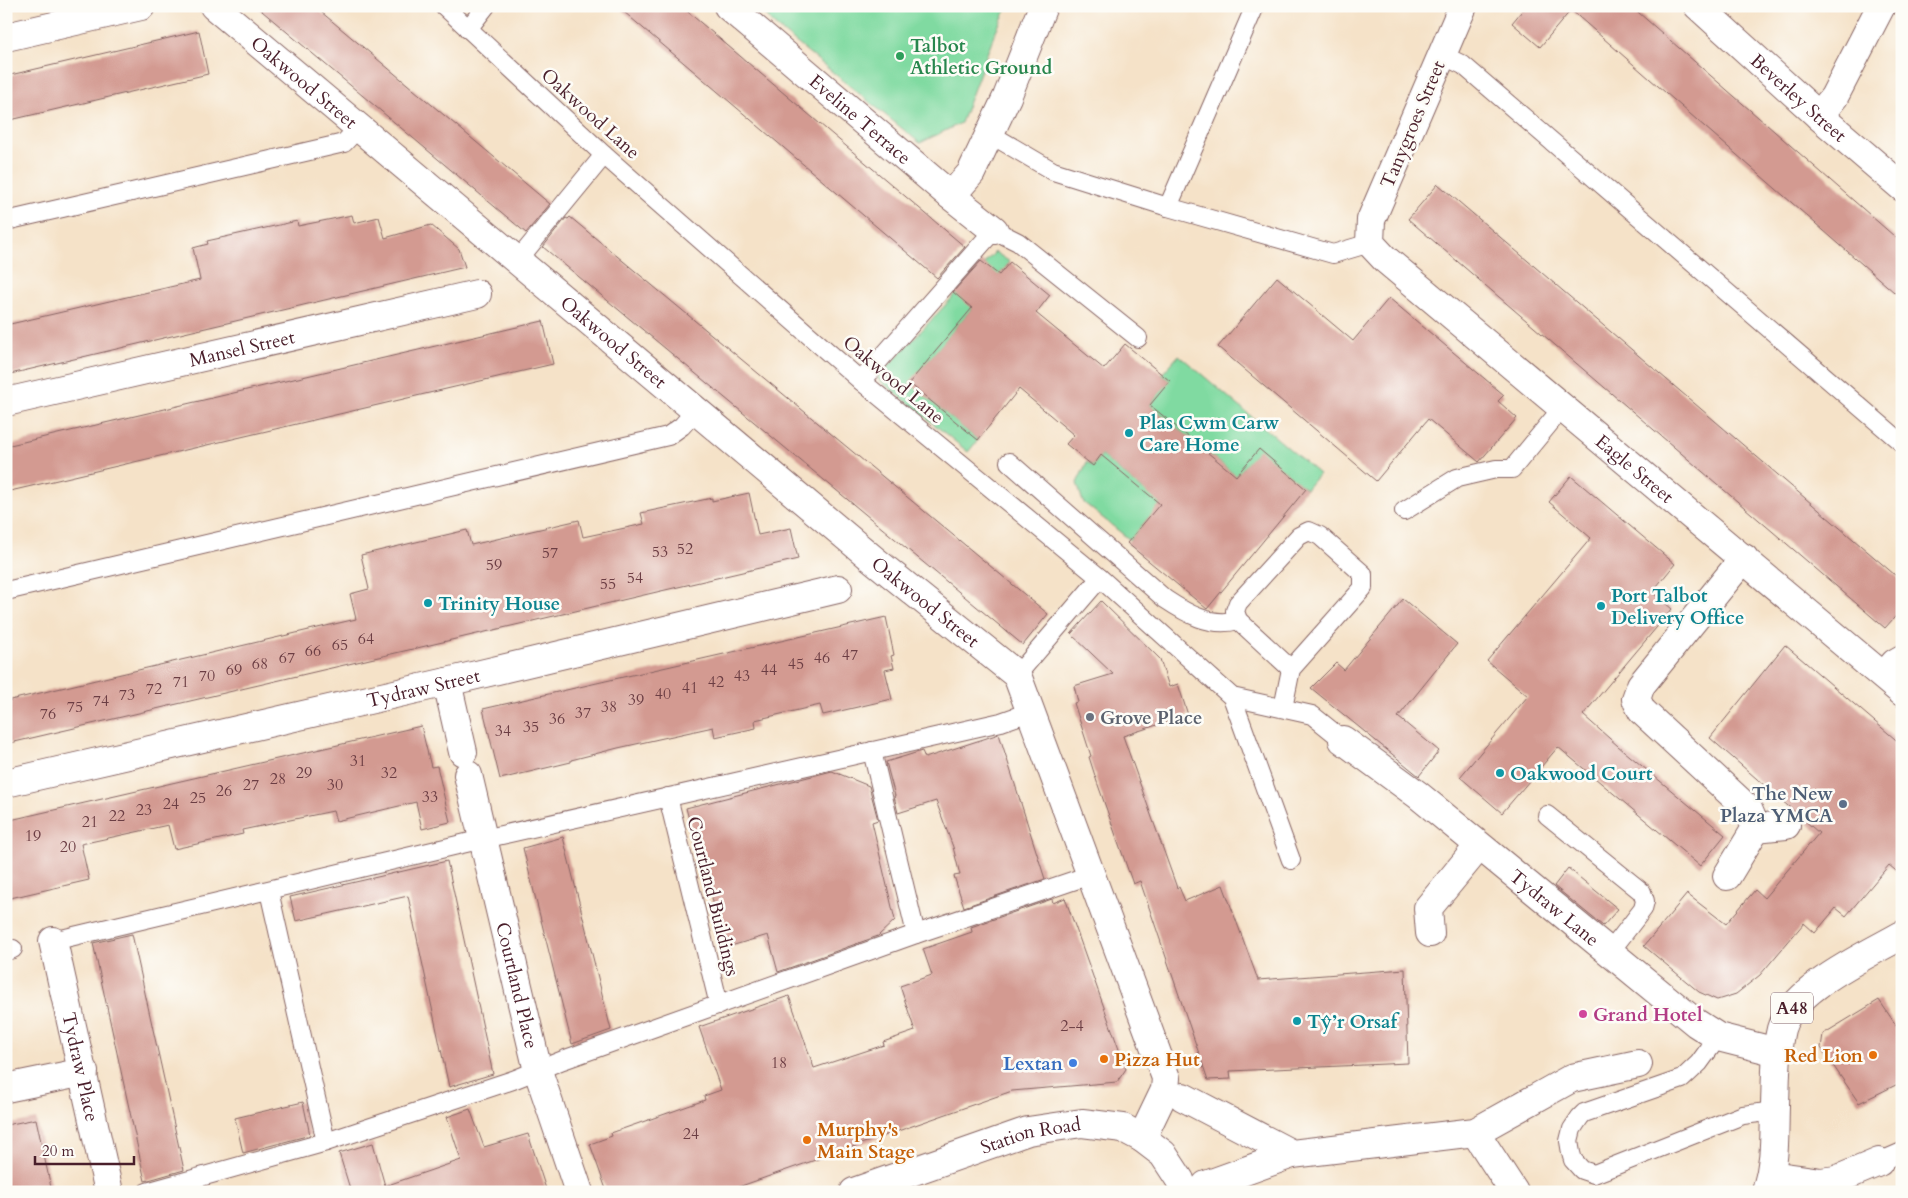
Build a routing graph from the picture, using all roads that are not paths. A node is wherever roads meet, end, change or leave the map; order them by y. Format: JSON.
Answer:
{"nodes":[{"id":1,"x":141,"y":6,"type":"edge"},
{"id":2,"x":214,"y":6,"type":"edge"},
{"id":3,"x":444,"y":6,"type":"edge"},
{"id":4,"x":486,"y":6,"type":"edge"},
{"id":5,"x":728,"y":6,"type":"edge"},
{"id":6,"x":1043,"y":6,"type":"edge"},
{"id":7,"x":1255,"y":6,"type":"edge"},
{"id":8,"x":1463,"y":6,"type":"edge"},
{"id":9,"x":1698,"y":6,"type":"edge"},
{"id":10,"x":1881,"y":6,"type":"edge"},
{"id":11,"x":468,"y":28,"type":"junction"},
{"id":12,"x":6,"y":37,"type":"edge"},
{"id":13,"x":1442,"y":55,"type":"junction"},
{"id":14,"x":1819,"y":116,"type":"junction"},
{"id":15,"x":358,"y":128,"type":"junction"},
{"id":16,"x":990,"y":134,"type":"junction"},
{"id":17,"x":604,"y":154,"type":"junction"},
{"id":18,"x":1902,"y":187,"type":"edge"},
{"id":19,"x":950,"y":196,"type":"junction"},
{"id":20,"x":1168,"y":207,"type":"junction"},
{"id":21,"x":6,"y":221,"type":"edge"},
{"id":22,"x":994,"y":230,"type":"junction"},
{"id":23,"x":1370,"y":243,"type":"junction"},
{"id":24,"x":518,"y":260,"type":"junction"},
{"id":25,"x":477,"y":294,"type":"dead end"},
{"id":26,"x":1138,"y":338,"type":"dead end"},
{"id":27,"x":861,"y":381,"type":"junction"},
{"id":28,"x":6,"y":402,"type":"edge"},
{"id":29,"x":1563,"y":407,"type":"junction"},
{"id":30,"x":695,"y":411,"type":"junction"},
{"id":31,"x":1902,"y":443,"type":"edge"},
{"id":32,"x":1009,"y":462,"type":"dead end"},
{"id":33,"x":1404,"y":510,"type":"dead end"},
{"id":34,"x":1744,"y":558,"type":"junction"},
{"id":35,"x":1100,"y":578,"type":"junction"},
{"id":36,"x":838,"y":589,"type":"dead end"},
{"id":37,"x":6,"y":591,"type":"edge"},
{"id":38,"x":1238,"y":620,"type":"junction"},
{"id":39,"x":1291,"y":669,"type":"junction"},
{"id":40,"x":1017,"y":675,"type":"junction"},
{"id":41,"x":1896,"y":675,"type":"edge"},
{"id":42,"x":447,"y":682,"type":"junction"},
{"id":43,"x":1232,"y":697,"type":"junction"},
{"id":44,"x":1283,"y":708,"type":"junction"},
{"id":45,"x":1032,"y":712,"type":"junction"},
{"id":46,"x":1343,"y":740,"type":"joint"},
{"id":47,"x":872,"y":751,"type":"junction"},
{"id":48,"x":6,"y":783,"type":"edge"},
{"id":49,"x":668,"y":797,"type":"junction"},
{"id":50,"x":1547,"y":815,"type":"dead end"},
{"id":51,"x":1786,"y":824,"type":"dead end"},
{"id":52,"x":1756,"y":828,"type":"junction"},
{"id":53,"x":482,"y":839,"type":"junction"},
{"id":54,"x":1479,"y":846,"type":"junction"},
{"id":55,"x":1291,"y":860,"type":"dead end"},
{"id":56,"x":1090,"y":875,"type":"junction"},
{"id":57,"x":1727,"y":876,"type":"dead end"},
{"id":58,"x":269,"y":891,"type":"junction"},
{"id":59,"x":1430,"y":933,"type":"dead end"},
{"id":60,"x":916,"y":934,"type":"junction"},
{"id":61,"x":1902,"y":935,"type":"edge"},
{"id":62,"x":53,"y":941,"type":"joint"},
{"id":63,"x":1609,"y":953,"type":"junction"},
{"id":64,"x":719,"y":1005,"type":"junction"},
{"id":65,"x":1718,"y":1037,"type":"junction"},
{"id":66,"x":1777,"y":1052,"type":"junction"},
{"id":67,"x":1638,"y":1064,"type":"dead end"},
{"id":68,"x":538,"y":1071,"type":"junction"},
{"id":69,"x":84,"y":1072,"type":"junction"},
{"id":70,"x":6,"y":1088,"type":"edge"},
{"id":71,"x":1183,"y":1097,"type":"dead end"},
{"id":72,"x":1775,"y":1111,"type":"junction"},
{"id":73,"x":1475,"y":1132,"type":"junction"},
{"id":74,"x":1142,"y":1138,"type":"junction"},
{"id":75,"x":326,"y":1142,"type":"junction"},
{"id":76,"x":1292,"y":1154,"type":"junction"},
{"id":77,"x":1890,"y":1157,"type":"edge"},
{"id":78,"x":1768,"y":1183,"type":"edge"},
{"id":79,"x":1195,"y":1188,"type":"edge"},
{"id":80,"x":109,"y":1192,"type":"edge"},
{"id":81,"x":147,"y":1192,"type":"edge"},
{"id":82,"x":578,"y":1192,"type":"edge"},
{"id":83,"x":854,"y":1192,"type":"edge"},
{"id":84,"x":1514,"y":1192,"type":"edge"}],
"edges":[{"from":1,"to":12,"type":"street"},
{"from":2,"to":15,"type":"street","name":"Oakwood Street"},
{"from":3,"to":11,"type":"lane","name":"Oakwood Lane"},
{"from":4,"to":11,"type":"lane"},
{"from":5,"to":19,"type":"street","name":"Eveline Terrace"},
{"from":6,"to":16,"type":"street"},
{"from":7,"to":20,"type":"lane"},
{"from":8,"to":13,"type":"street","name":"Tanygroes Street"},
{"from":9,"to":14,"type":"street","name":"Beverley Street"},
{"from":10,"to":14,"type":"street"},
{"from":11,"to":17,"type":"lane","name":"Oakwood Lane"},
{"from":13,"to":23,"type":"street","name":"Tanygroes Street"},
{"from":13,"to":31,"type":"lane"},
{"from":14,"to":18,"type":"street","name":"Beverley Street"},
{"from":15,"to":21,"type":"lane"},
{"from":15,"to":24,"type":"street","name":"Oakwood Street"},
{"from":16,"to":19,"type":"street"},
{"from":16,"to":20,"type":"lane"},
{"from":17,"to":24,"type":"lane"},
{"from":17,"to":27,"type":"lane","name":"Oakwood Lane"},
{"from":19,"to":22,"type":"street","name":"Eveline Terrace"},
{"from":20,"to":23,"type":"lane"},
{"from":22,"to":26,"type":"lane"},
{"from":22,"to":27,"type":"lane"},
{"from":23,"to":29,"type":"street","name":"Eagle Street"},
{"from":24,"to":30,"type":"street","name":"Oakwood Street"},
{"from":25,"to":28,"type":"street","name":"Mansel Street"},
{"from":27,"to":35,"type":"lane","name":"Oakwood Lane"},
{"from":29,"to":33,"type":"lane"},
{"from":29,"to":34,"type":"street","name":"Eagle Street"},
{"from":30,"to":37,"type":"lane"},
{"from":30,"to":40,"type":"street","name":"Oakwood Street"},
{"from":32,"to":38,"type":"lane"},
{"from":34,"to":41,"type":"street","name":"Eagle Street"},
{"from":34,"to":52,"type":"street"},
{"from":35,"to":40,"type":"lane"},
{"from":35,"to":43,"type":"lane","name":"Oakwood Lane"},
{"from":36,"to":42,"type":"street","name":"Tydraw Street"},
{"from":38,"to":39,"type":"lane"},
{"from":38,"to":39,"type":"lane"},
{"from":39,"to":44,"type":"lane"},
{"from":40,"to":45,"type":"street"},
{"from":42,"to":48,"type":"street","name":"Tydraw Street"},
{"from":42,"to":53,"type":"street","name":"Courtland Place"},
{"from":43,"to":44,"type":"lane","name":"Oakwood Lane"},
{"from":43,"to":55,"type":"lane"},
{"from":44,"to":46,"type":"lane","name":"Oakwood Lane"},
{"from":45,"to":47,"type":"lane"},
{"from":45,"to":56,"type":"street"},
{"from":46,"to":54,"type":"street","name":"Tydraw Lane"},
{"from":47,"to":49,"type":"lane"},
{"from":47,"to":60,"type":"lane"},
{"from":49,"to":53,"type":"lane"},
{"from":49,"to":64,"type":"lane","name":"Courtland Buildings"},
{"from":50,"to":63,"type":"lane"},
{"from":51,"to":52,"type":"street"},
{"from":52,"to":57,"type":"street"},
{"from":53,"to":58,"type":"lane"},
{"from":53,"to":68,"type":"street","name":"Courtland Place"},
{"from":54,"to":59,"type":"street"},
{"from":54,"to":63,"type":"street","name":"Tydraw Lane"},
{"from":56,"to":60,"type":"lane"},
{"from":56,"to":74,"type":"street"},
{"from":58,"to":62,"type":"lane"},
{"from":58,"to":75,"type":"lane"},
{"from":60,"to":64,"type":"lane"},
{"from":61,"to":66,"type":"street","number":"A48"},
{"from":62,"to":69,"type":"street","name":"Tydraw Place"},
{"from":63,"to":65,"type":"street","name":"Tydraw Lane"},
{"from":64,"to":68,"type":"lane"},
{"from":65,"to":66,"type":"street","name":"Tydraw Lane"},
{"from":65,"to":72,"type":"lane"},
{"from":66,"to":72,"type":"street","number":"A48"},
{"from":67,"to":73,"type":"street"},
{"from":68,"to":75,"type":"lane"},
{"from":68,"to":82,"type":"street","name":"Courtland Place"},
{"from":69,"to":70,"type":"street"},
{"from":69,"to":80,"type":"street","name":"Tydraw Place"},
{"from":71,"to":76,"type":"street"},
{"from":72,"to":78,"type":"street","number":"A48"},
{"from":73,"to":76,"type":"street"},
{"from":73,"to":84,"type":"street"},
{"from":74,"to":79,"type":"street","name":"Station Road"},
{"from":74,"to":83,"type":"street","name":"Station Road"},
{"from":75,"to":81,"type":"lane"},
{"from":76,"to":79,"type":"street"},
{"from":77,"to":78,"type":"street"}]}
